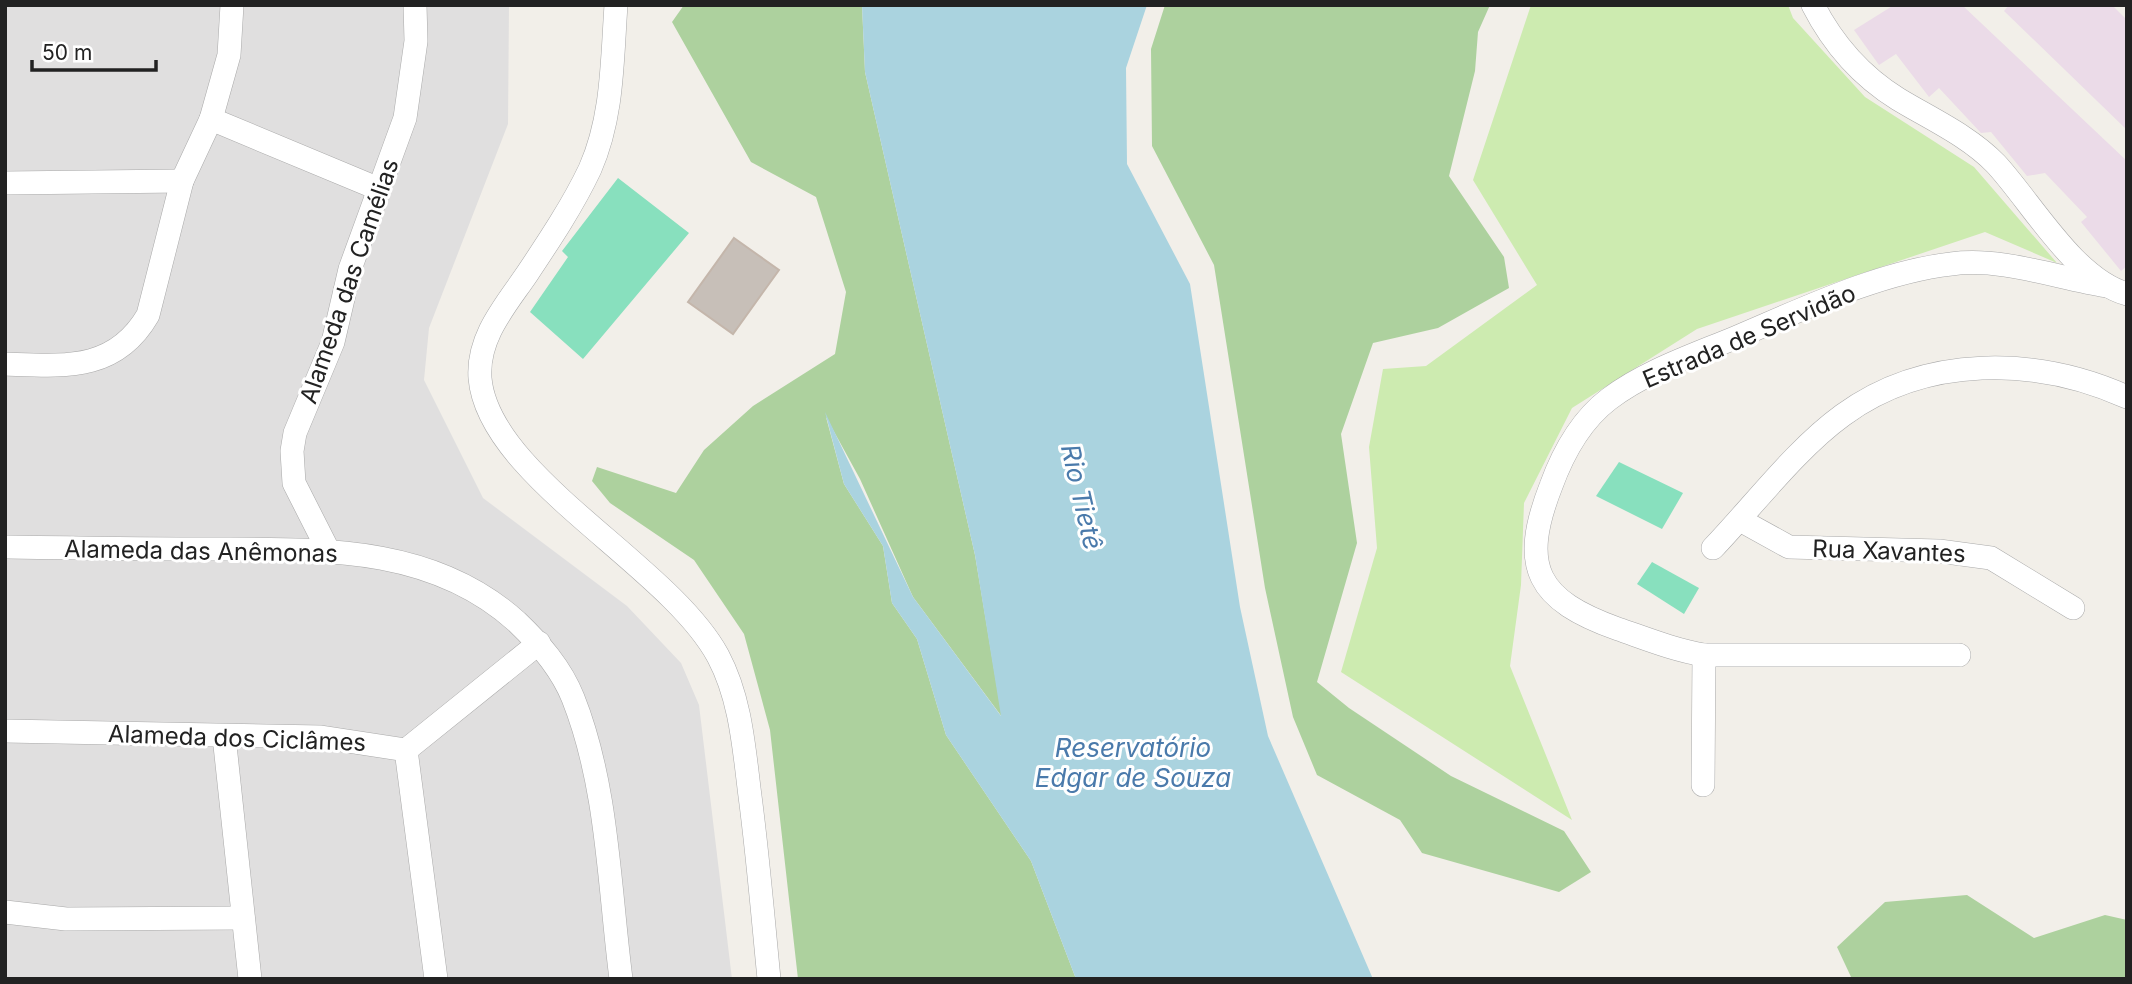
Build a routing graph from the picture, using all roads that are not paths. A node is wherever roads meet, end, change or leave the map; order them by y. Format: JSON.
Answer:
{"nodes":[{"id":1,"x":232,"y":5,"type":"edge"},
{"id":2,"x":415,"y":5,"type":"edge"},
{"id":3,"x":616,"y":5,"type":"edge"},
{"id":4,"x":1813,"y":5,"type":"edge"},
{"id":5,"x":211,"y":119,"type":"junction"},
{"id":6,"x":182,"y":181,"type":"junction"},
{"id":7,"x":5,"y":183,"type":"edge"},
{"id":8,"x":379,"y":189,"type":"junction"},
{"id":9,"x":2117,"y":290,"type":"edge"},
{"id":10,"x":5,"y":364,"type":"edge"},
{"id":11,"x":2127,"y":397,"type":"edge"},
{"id":12,"x":1740,"y":520,"type":"junction"},
{"id":13,"x":5,"y":547,"type":"edge"},
{"id":14,"x":1713,"y":548,"type":"dead end"},
{"id":15,"x":328,"y":550,"type":"junction"},
{"id":16,"x":2073,"y":608,"type":"dead end"},
{"id":17,"x":539,"y":643,"type":"junction"},
{"id":18,"x":1704,"y":655,"type":"junction"},
{"id":19,"x":1959,"y":655,"type":"dead end"},
{"id":20,"x":5,"y":731,"type":"edge"},
{"id":21,"x":224,"y":736,"type":"junction"},
{"id":22,"x":407,"y":750,"type":"junction"},
{"id":23,"x":1703,"y":785,"type":"dead end"},
{"id":24,"x":5,"y":912,"type":"edge"},
{"id":25,"x":243,"y":918,"type":"junction"},
{"id":26,"x":250,"y":979,"type":"edge"},
{"id":27,"x":436,"y":979,"type":"edge"},
{"id":28,"x":621,"y":979,"type":"edge"},
{"id":29,"x":769,"y":979,"type":"edge"}],
"edges":[{"from":1,"to":5,"type":"street"},
{"from":2,"to":8,"type":"street","name":"Alameda das Camélias"},
{"from":3,"to":29,"type":"street"},
{"from":4,"to":9,"type":"street"},
{"from":5,"to":6,"type":"street"},
{"from":5,"to":8,"type":"street"},
{"from":6,"to":7,"type":"street"},
{"from":6,"to":10,"type":"street"},
{"from":8,"to":15,"type":"street","name":"Alameda das Camélias"},
{"from":9,"to":18,"type":"street","name":"Estrada de Servidão"},
{"from":11,"to":12,"type":"street"},
{"from":12,"to":14,"type":"street"},
{"from":12,"to":16,"type":"street","name":"Rua Xavantes"},
{"from":13,"to":15,"type":"street","name":"Alameda das Anêmonas"},
{"from":15,"to":17,"type":"street","name":"Alameda das Anêmonas"},
{"from":17,"to":22,"type":"street"},
{"from":17,"to":28,"type":"street","name":"Alameda das Anêmonas"},
{"from":18,"to":19,"type":"street","name":"Estrada de Servidão"},
{"from":18,"to":23,"type":"street"},
{"from":20,"to":21,"type":"street","name":"Alameda dos Ciclâmes"},
{"from":21,"to":22,"type":"street","name":"Alameda dos Ciclâmes"},
{"from":21,"to":25,"type":"street"},
{"from":22,"to":27,"type":"street"},
{"from":24,"to":25,"type":"street"},
{"from":25,"to":26,"type":"street"}]}
